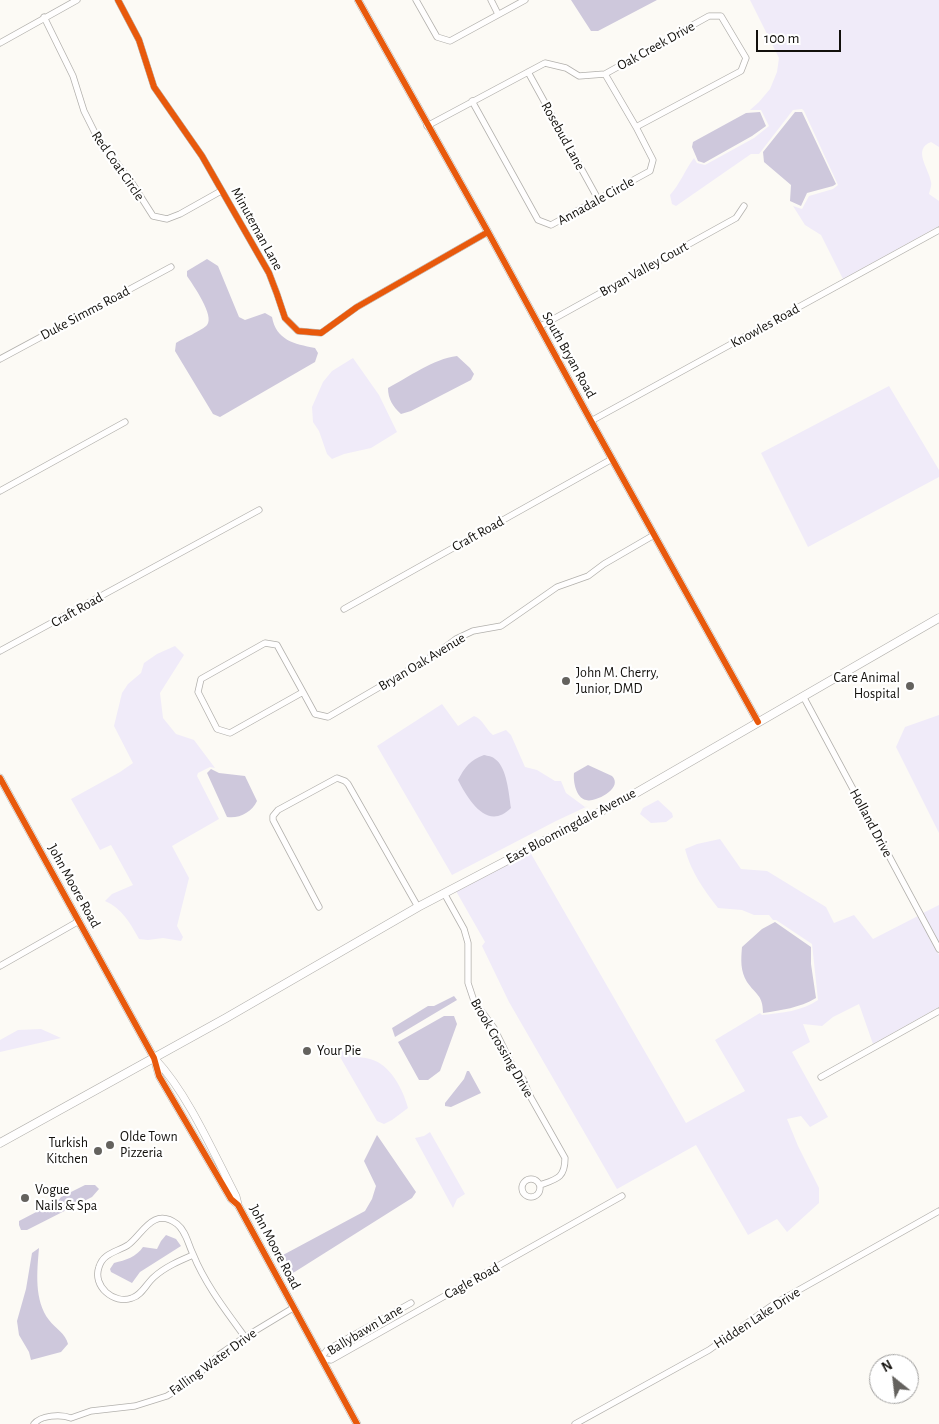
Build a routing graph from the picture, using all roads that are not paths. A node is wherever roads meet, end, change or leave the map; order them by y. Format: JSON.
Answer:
{"nodes":[{"id":1,"x":77,"y":0,"type":"edge"},
{"id":2,"x":118,"y":0,"type":"edge"},
{"id":3,"x":358,"y":0,"type":"edge"},
{"id":4,"x":416,"y":0,"type":"edge"},
{"id":5,"x":491,"y":0,"type":"edge"},
{"id":6,"x":525,"y":0,"type":"edge"},
{"id":7,"x":498,"y":14,"type":"junction"},
{"id":8,"x":44,"y":17,"type":"junction"},
{"id":9,"x":0,"y":42,"type":"edge"},
{"id":10,"x":528,"y":72,"type":"junction"},
{"id":11,"x":605,"y":74,"type":"junction"},
{"id":12,"x":472,"y":101,"type":"junction"},
{"id":13,"x":427,"y":126,"type":"junction"},
{"id":14,"x":636,"y":127,"type":"junction"},
{"id":15,"x":221,"y":191,"type":"junction"},
{"id":16,"x":598,"y":199,"type":"junction"},
{"id":17,"x":744,"y":206,"type":"dead end"},
{"id":18,"x":939,"y":230,"type":"edge"},
{"id":19,"x":488,"y":232,"type":"junction"},
{"id":20,"x":171,"y":267,"type":"dead end"},
{"id":21,"x":539,"y":327,"type":"junction"},
{"id":22,"x":0,"y":359,"type":"edge"},
{"id":23,"x":591,"y":421,"type":"junction"},
{"id":24,"x":125,"y":422,"type":"dead end"},
{"id":25,"x":612,"y":458,"type":"junction"},
{"id":26,"x":0,"y":491,"type":"edge"},
{"id":27,"x":259,"y":510,"type":"dead end"},
{"id":28,"x":654,"y":535,"type":"junction"},
{"id":29,"x":344,"y":609,"type":"dead end"},
{"id":30,"x":939,"y":618,"type":"edge"},
{"id":31,"x":0,"y":651,"type":"edge"},
{"id":32,"x":303,"y":692,"type":"junction"},
{"id":33,"x":803,"y":696,"type":"junction"},
{"id":34,"x":758,"y":722,"type":"junction"},
{"id":35,"x":0,"y":778,"type":"edge"},
{"id":36,"x":444,"y":893,"type":"junction"},
{"id":37,"x":319,"y":907,"type":"dead end"},
{"id":38,"x":418,"y":907,"type":"junction"},
{"id":39,"x":79,"y":921,"type":"junction"},
{"id":40,"x":939,"y":949,"type":"edge"},
{"id":41,"x":0,"y":966,"type":"edge"},
{"id":42,"x":939,"y":1011,"type":"edge"},
{"id":43,"x":154,"y":1058,"type":"junction"},
{"id":44,"x":821,"y":1077,"type":"dead end"},
{"id":45,"x":0,"y":1143,"type":"edge"},
{"id":46,"x":540,"y":1185,"type":"dead end"},
{"id":47,"x":622,"y":1196,"type":"dead end"},
{"id":48,"x":939,"y":1211,"type":"edge"},
{"id":49,"x":193,"y":1255,"type":"junction"},
{"id":50,"x":411,"y":1303,"type":"dead end"},
{"id":51,"x":293,"y":1308,"type":"junction"},
{"id":52,"x":245,"y":1337,"type":"junction"},
{"id":53,"x":321,"y":1358,"type":"junction"},
{"id":54,"x":70,"y":1421,"type":"edge"},
{"id":55,"x":34,"y":1424,"type":"edge"},
{"id":56,"x":357,"y":1424,"type":"edge"},
{"id":57,"x":575,"y":1424,"type":"edge"}],
"edges":[{"from":1,"to":8,"type":"street"},
{"from":2,"to":15,"type":"street","name":"Minuteman Lane"},
{"from":3,"to":13,"type":"street","name":"South Bryan Road"},
{"from":4,"to":7,"type":"street"},
{"from":5,"to":7,"type":"street"},
{"from":6,"to":7,"type":"street"},
{"from":8,"to":9,"type":"street"},
{"from":8,"to":15,"type":"street","name":"Red Coat Circle"},
{"from":10,"to":11,"type":"street","name":"Oak Creek Drive"},
{"from":10,"to":12,"type":"street","name":"Oak Creek Drive"},
{"from":10,"to":16,"type":"street","name":"Rosebud Lane"},
{"from":11,"to":14,"type":"street","name":"Annadale Circle"},
{"from":11,"to":14,"type":"street","name":"Oak Creek Drive"},
{"from":12,"to":13,"type":"street","name":"Oak Creek Drive"},
{"from":12,"to":16,"type":"street","name":"Annadale Circle"},
{"from":13,"to":19,"type":"street","name":"South Bryan Road"},
{"from":14,"to":16,"type":"street","name":"Annadale Circle"},
{"from":15,"to":19,"type":"street","name":"Minuteman Lane"},
{"from":17,"to":21,"type":"street","name":"Bryan Valley Court"},
{"from":18,"to":23,"type":"street","name":"Knowles Road"},
{"from":19,"to":21,"type":"street","name":"South Bryan Road"},
{"from":20,"to":22,"type":"street","name":"Duke Simms Road"},
{"from":21,"to":23,"type":"street","name":"South Bryan Road"},
{"from":23,"to":25,"type":"street","name":"South Bryan Road"},
{"from":24,"to":26,"type":"street"},
{"from":25,"to":28,"type":"street","name":"South Bryan Road"},
{"from":25,"to":29,"type":"street","name":"Craft Road"},
{"from":27,"to":31,"type":"street","name":"Craft Road"},
{"from":28,"to":32,"type":"street","name":"Bryan Oak Avenue"},
{"from":28,"to":34,"type":"street","name":"South Bryan Road"},
{"from":30,"to":33,"type":"main road","name":"East Bloomingdale Avenue"},
{"from":32,"to":32,"type":"street","name":"Bryan Oak Avenue"},
{"from":33,"to":34,"type":"main road","name":"East Bloomingdale Avenue"},
{"from":33,"to":40,"type":"street","name":"Holland Drive"},
{"from":34,"to":36,"type":"main road","name":"East Bloomingdale Avenue"},
{"from":35,"to":39,"type":"street","name":"John Moore Road"},
{"from":36,"to":38,"type":"main road","name":"East Bloomingdale Avenue"},
{"from":36,"to":46,"type":"street","name":"Brook Crossing Drive"},
{"from":37,"to":38,"type":"street"},
{"from":38,"to":43,"type":"main road","name":"East Bloomingdale Avenue"},
{"from":39,"to":41,"type":"street"},
{"from":39,"to":43,"type":"street","name":"John Moore Road"},
{"from":42,"to":44,"type":"street"},
{"from":43,"to":45,"type":"main road","name":"East Bloomingdale Avenue"},
{"from":43,"to":51,"type":"street","name":"John Moore Road"},
{"from":47,"to":53,"type":"street","name":"Cagle Road"},
{"from":48,"to":57,"type":"street","name":"Hidden Lake Drive"},
{"from":49,"to":49,"type":"street"},
{"from":49,"to":52,"type":"street"},
{"from":50,"to":53,"type":"street","name":"Ballybawn Lane"},
{"from":51,"to":52,"type":"street","name":"Falling Water Drive"},
{"from":51,"to":53,"type":"street","name":"John Moore Road"},
{"from":52,"to":54,"type":"street","name":"Falling Water Drive"},
{"from":53,"to":56,"type":"street","name":"John Moore Road"},
{"from":54,"to":55,"type":"street","name":"Falling Water Drive"}]}
